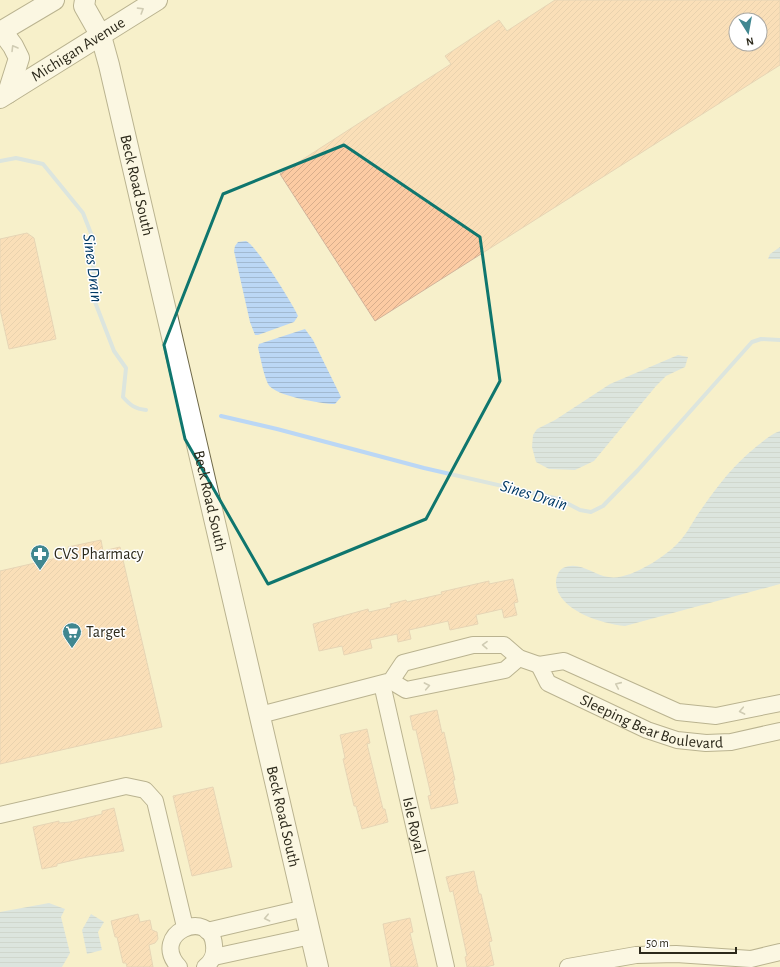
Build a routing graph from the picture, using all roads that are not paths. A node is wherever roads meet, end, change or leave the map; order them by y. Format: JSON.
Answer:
{"nodes":[{"id":1,"x":54,"y":0,"type":"edge"},
{"id":2,"x":85,"y":0,"type":"edge"},
{"id":3,"x":157,"y":0,"type":"edge"},
{"id":4,"x":1,"y":32,"type":"edge"},
{"id":5,"x":101,"y":36,"type":"junction"},
{"id":6,"x":4,"y":96,"type":"edge"},
{"id":7,"x":519,"y":658,"type":"junction"},
{"id":8,"x":539,"y":665,"type":"junction"},
{"id":9,"x":386,"y":682,"type":"junction"},
{"id":10,"x":780,"y":703,"type":"edge"},
{"id":11,"x":260,"y":715,"type":"junction"},
{"id":12,"x":780,"y":731,"type":"edge"},
{"id":13,"x":0,"y":815,"type":"edge"},
{"id":14,"x":305,"y":908,"type":"junction"},
{"id":15,"x":185,"y":927,"type":"junction"},
{"id":16,"x":207,"y":931,"type":"junction"},
{"id":17,"x":311,"y":936,"type":"junction"},
{"id":18,"x":780,"y":952,"type":"edge"},
{"id":19,"x":210,"y":962,"type":"edge"},
{"id":20,"x":591,"y":965,"type":"edge"},
{"id":21,"x":179,"y":967,"type":"edge"},
{"id":22,"x":318,"y":967,"type":"edge"},
{"id":23,"x":446,"y":967,"type":"edge"},
{"id":24,"x":568,"y":967,"type":"edge"}],
"edges":[{"from":1,"to":4,"type":"main road"},
{"from":2,"to":5,"type":"main road","name":"Beck Road South"},
{"from":5,"to":3,"type":"main road","name":"Michigan Avenue","one_way":true},
{"from":6,"to":4,"type":"main road","one_way":true},
{"from":5,"to":6,"type":"main road","name":"Michigan Avenue"},
{"from":5,"to":11,"type":"main road","name":"Beck Road South"},
{"from":7,"to":8,"type":"street","name":"Sleeping Bear Boulevard"},
{"from":9,"to":7,"type":"street","one_way":true},
{"from":7,"to":9,"type":"street","name":"Sleeping Bear Boulevard","one_way":true},
{"from":10,"to":8,"type":"street","name":"Sleeping Bear Boulevard","one_way":true},
{"from":8,"to":12,"type":"street","name":"Sleeping Bear Boulevard"},
{"from":9,"to":11,"type":"street"},
{"from":9,"to":23,"type":"street","name":"Isle Royal"},
{"from":11,"to":14,"type":"main road","name":"Beck Road South"},
{"from":13,"to":15,"type":"street"},
{"from":14,"to":16,"type":"street","one_way":true},
{"from":14,"to":17,"type":"main road","name":"Beck Road South"},
{"from":15,"to":16,"type":"street"},
{"from":15,"to":21,"type":"street"},
{"from":16,"to":19,"type":"street"},
{"from":17,"to":19,"type":"street"},
{"from":17,"to":22,"type":"main road","name":"Beck Road South"},
{"from":18,"to":20,"type":"street"},
{"from":20,"to":24,"type":"street"}]}
